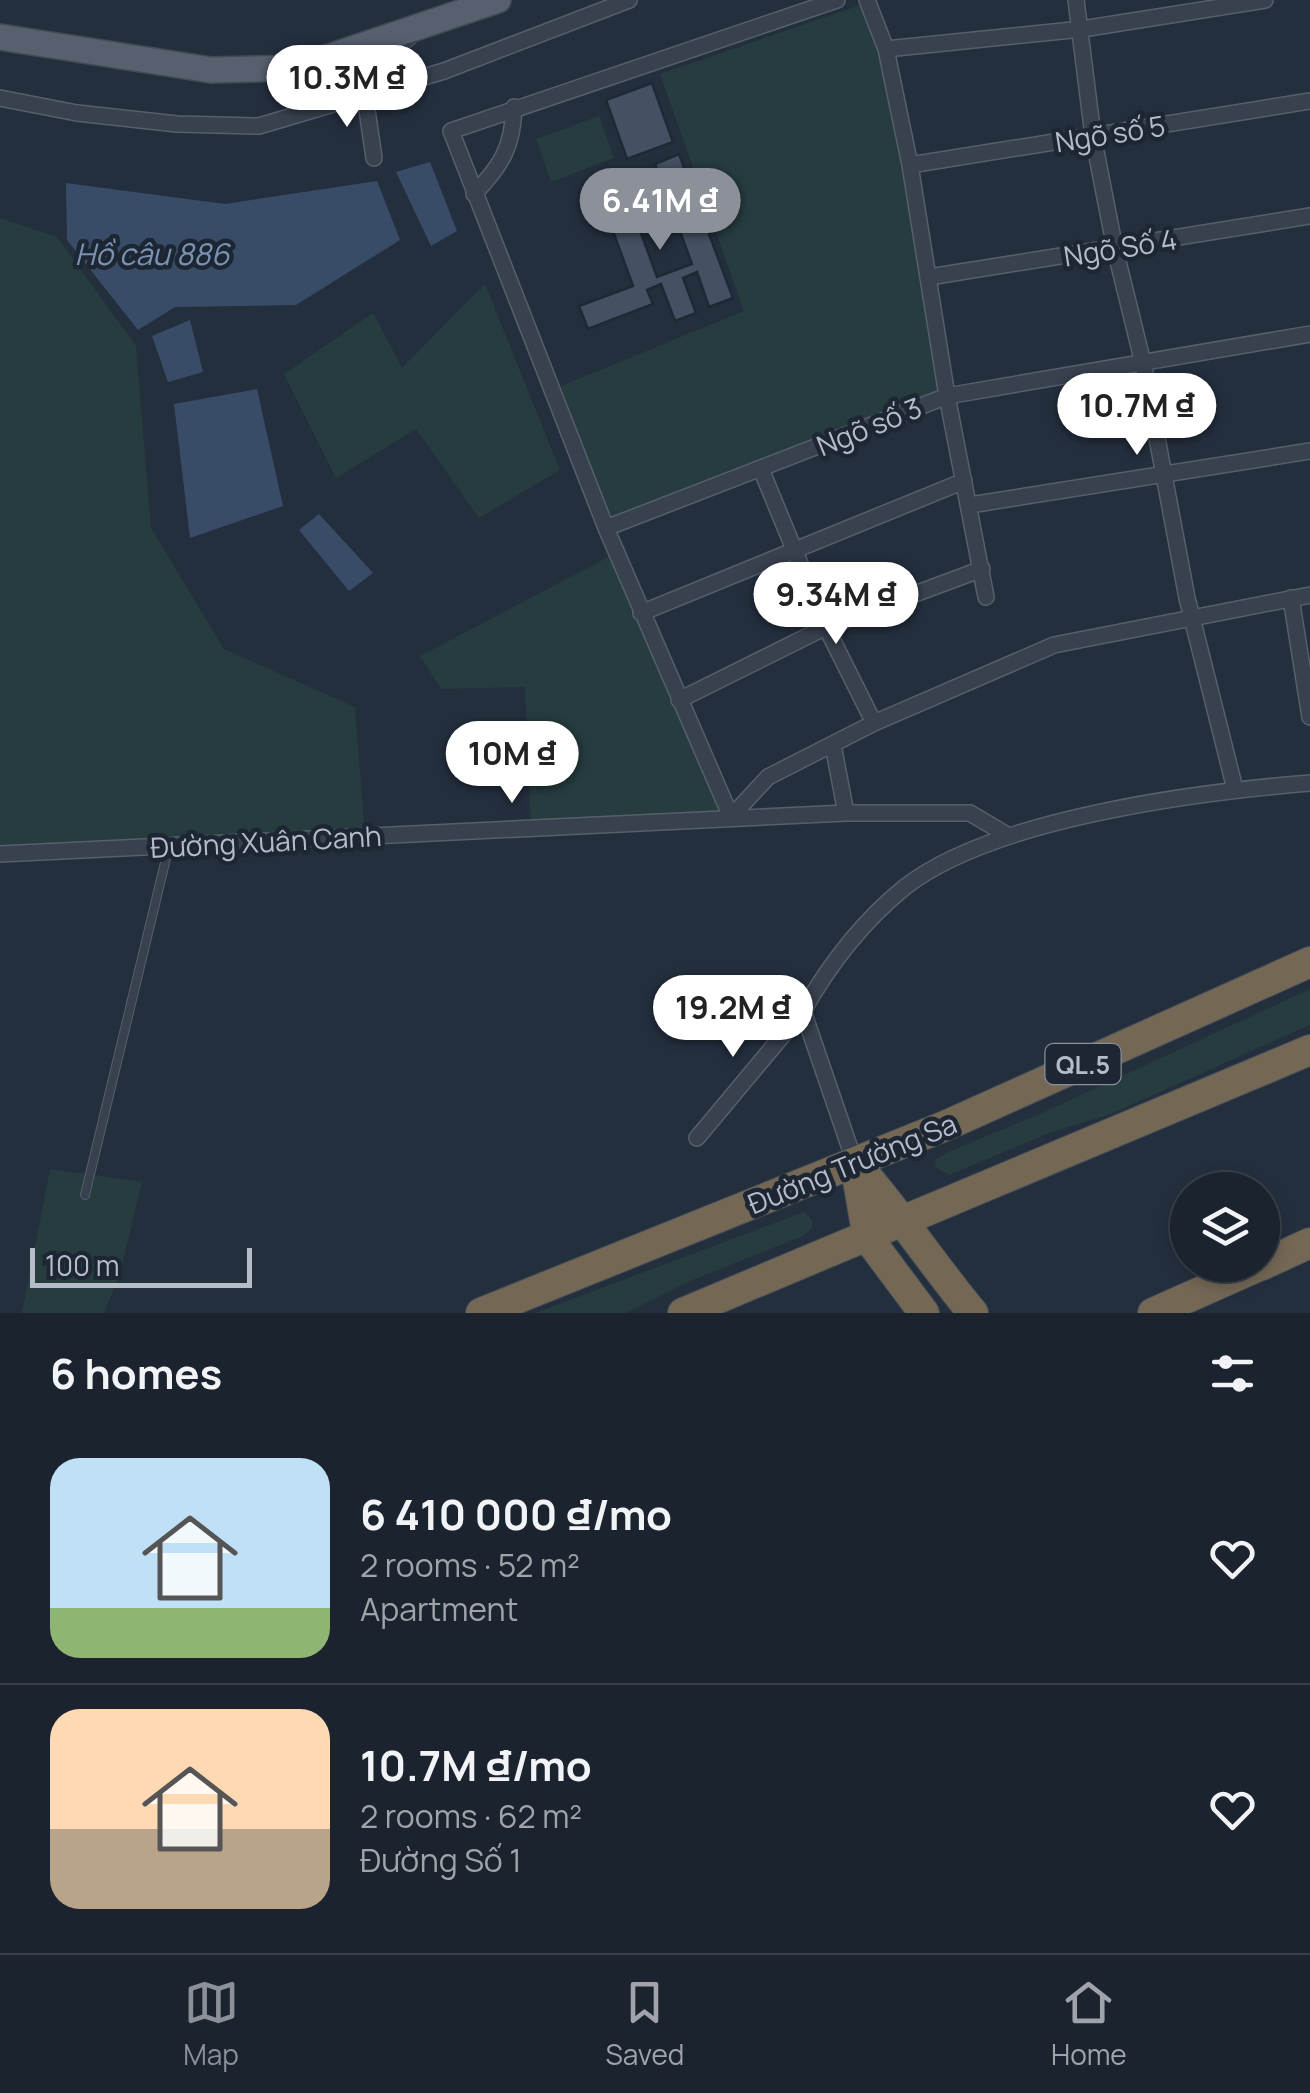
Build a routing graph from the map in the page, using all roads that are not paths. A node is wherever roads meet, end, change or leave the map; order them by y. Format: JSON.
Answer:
{"nodes":[{"id":1,"x":446,"y":0,"type":"edge"},
{"id":2,"x":498,"y":0,"type":"edge"},
{"id":3,"x":628,"y":0,"type":"edge"},
{"id":4,"x":837,"y":0,"type":"edge"},
{"id":5,"x":867,"y":0,"type":"edge"},
{"id":6,"x":1076,"y":0,"type":"edge"},
{"id":7,"x":1265,"y":0,"type":"edge"},
{"id":8,"x":427,"y":22,"type":"junction"},
{"id":9,"x":1082,"y":29,"type":"junction"},
{"id":10,"x":0,"y":36,"type":"edge"},
{"id":11,"x":886,"y":50,"type":"junction"},
{"id":12,"x":365,"y":96,"type":"junction"},
{"id":13,"x":0,"y":98,"type":"edge"},
{"id":14,"x":1310,"y":101,"type":"edge"},
{"id":15,"x":514,"y":107,"type":"junction"},
{"id":16,"x":1092,"y":136,"type":"junction"},
{"id":17,"x":374,"y":158,"type":"dead end"},
{"id":18,"x":910,"y":166,"type":"junction"},
{"id":19,"x":474,"y":194,"type":"junction"},
{"id":20,"x":1310,"y":216,"type":"edge"},
{"id":21,"x":1115,"y":249,"type":"junction"},
{"id":22,"x":930,"y":277,"type":"junction"},
{"id":23,"x":1310,"y":334,"type":"edge"},
{"id":24,"x":1143,"y":363,"type":"junction"},
{"id":25,"x":947,"y":396,"type":"junction"},
{"id":26,"x":1310,"y":452,"type":"edge"},
{"id":27,"x":761,"y":469,"type":"junction"},
{"id":28,"x":1162,"y":476,"type":"junction"},
{"id":29,"x":964,"y":481,"type":"junction"},
{"id":30,"x":970,"y":506,"type":"junction"},
{"id":31,"x":606,"y":528,"type":"junction"},
{"id":32,"x":793,"y":547,"type":"junction"},
{"id":33,"x":982,"y":569,"type":"junction"},
{"id":34,"x":1310,"y":596,"type":"edge"},
{"id":35,"x":986,"y":598,"type":"dead end"},
{"id":36,"x":1291,"y":598,"type":"junction"},
{"id":37,"x":641,"y":613,"type":"junction"},
{"id":38,"x":1192,"y":616,"type":"junction"},
{"id":39,"x":826,"y":627,"type":"junction"},
{"id":40,"x":679,"y":700,"type":"junction"},
{"id":41,"x":1309,"y":706,"type":"edge"},
{"id":42,"x":874,"y":723,"type":"junction"},
{"id":43,"x":832,"y":745,"type":"junction"},
{"id":44,"x":1310,"y":784,"type":"edge"},
{"id":45,"x":1235,"y":789,"type":"junction"},
{"id":46,"x":846,"y":813,"type":"junction"},
{"id":47,"x":731,"y":818,"type":"junction"},
{"id":48,"x":1006,"y":835,"type":"junction"},
{"id":49,"x":169,"y":846,"type":"junction"},
{"id":50,"x":0,"y":854,"type":"edge"},
{"id":51,"x":1310,"y":949,"type":"edge"},
{"id":52,"x":1310,"y":962,"type":"edge"},
{"id":53,"x":1220,"y":1004,"type":"junction"},
{"id":54,"x":803,"y":1011,"type":"junction"},
{"id":55,"x":1310,"y":1050,"type":"edge"},
{"id":56,"x":1310,"y":1065,"type":"edge"},
{"id":57,"x":1238,"y":1080,"type":"junction"},
{"id":58,"x":698,"y":1138,"type":"dead end"},
{"id":59,"x":855,"y":1163,"type":"junction"},
{"id":60,"x":86,"y":1196,"type":"dead end"},
{"id":61,"x":907,"y":1222,"type":"junction"},
{"id":62,"x":868,"y":1238,"type":"junction"},
{"id":63,"x":1310,"y":1244,"type":"edge"},
{"id":64,"x":1280,"y":1257,"type":"edge"},
{"id":65,"x":1230,"y":1282,"type":"edge"},
{"id":66,"x":1184,"y":1306,"type":"edge"},
{"id":67,"x":481,"y":1313,"type":"edge"},
{"id":68,"x":684,"y":1313,"type":"edge"},
{"id":69,"x":924,"y":1313,"type":"edge"},
{"id":70,"x":973,"y":1313,"type":"edge"},
{"id":71,"x":1153,"y":1313,"type":"edge"}],
"edges":[{"from":1,"to":8,"type":"street"},
{"from":2,"to":8,"type":"main road"},
{"from":3,"to":12,"type":"street"},
{"from":4,"to":15,"type":"street"},
{"from":5,"to":11,"type":"street"},
{"from":6,"to":9,"type":"street"},
{"from":7,"to":9,"type":"street"},
{"from":8,"to":10,"type":"main road"},
{"from":8,"to":12,"type":"lane"},
{"from":9,"to":11,"type":"street"},
{"from":9,"to":16,"type":"street"},
{"from":11,"to":18,"type":"street"},
{"from":12,"to":13,"type":"street"},
{"from":12,"to":17,"type":"street"},
{"from":14,"to":16,"type":"street","name":"Ngõ số 5"},
{"from":15,"to":19,"type":"street"},
{"from":15,"to":19,"type":"street"},
{"from":16,"to":18,"type":"street","name":"Ngõ số 5"},
{"from":16,"to":21,"type":"street"},
{"from":18,"to":22,"type":"street"},
{"from":19,"to":31,"type":"street"},
{"from":20,"to":21,"type":"street","name":"Ngõ Số 4"},
{"from":21,"to":22,"type":"street","name":"Ngõ Số 4"},
{"from":21,"to":24,"type":"street"},
{"from":22,"to":25,"type":"street"},
{"from":23,"to":24,"type":"street"},
{"from":24,"to":25,"type":"street","name":"Ngõ số 3"},
{"from":24,"to":28,"type":"street"},
{"from":25,"to":27,"type":"street","name":"Ngõ số 3"},
{"from":25,"to":29,"type":"street"},
{"from":26,"to":28,"type":"street"},
{"from":27,"to":31,"type":"street","name":"Ngõ số 3"},
{"from":27,"to":32,"type":"street"},
{"from":28,"to":30,"type":"street"},
{"from":28,"to":38,"type":"street"},
{"from":29,"to":30,"type":"street"},
{"from":29,"to":32,"type":"street"},
{"from":30,"to":33,"type":"street"},
{"from":31,"to":37,"type":"street"},
{"from":32,"to":37,"type":"street"},
{"from":32,"to":39,"type":"street"},
{"from":33,"to":35,"type":"street"},
{"from":33,"to":39,"type":"street"},
{"from":34,"to":36,"type":"street"},
{"from":36,"to":38,"type":"street"},
{"from":36,"to":41,"type":"street"},
{"from":37,"to":40,"type":"street"},
{"from":38,"to":42,"type":"street"},
{"from":38,"to":45,"type":"street"},
{"from":39,"to":40,"type":"street"},
{"from":39,"to":42,"type":"street"},
{"from":40,"to":47,"type":"street"},
{"from":42,"to":43,"type":"street"},
{"from":43,"to":46,"type":"street"},
{"from":43,"to":47,"type":"street"},
{"from":44,"to":45,"type":"street"},
{"from":45,"to":48,"type":"street"},
{"from":46,"to":47,"type":"street","name":"Đường Xuân Canh"},
{"from":46,"to":48,"type":"street","name":"Đường Xuân Canh"},
{"from":47,"to":49,"type":"street","name":"Đường Xuân Canh"},
{"from":48,"to":54,"type":"street"},
{"from":49,"to":50,"type":"street","name":"Đường Xuân Canh"},
{"from":49,"to":60,"type":"lane"},
{"from":51,"to":53,"type":"highway","name":"Đường Trường Sa","number":"QL.5"},
{"from":52,"to":53,"type":"highway","name":"Đường Trường Sa","number":"QL.5"},
{"from":53,"to":59,"type":"highway","name":"Đường Trường Sa","number":"QL.5"},
{"from":54,"to":58,"type":"street"},
{"from":54,"to":59,"type":"street"},
{"from":55,"to":57,"type":"highway"},
{"from":56,"to":57,"type":"highway"},
{"from":57,"to":61,"type":"highway"},
{"from":59,"to":61,"type":"highway"},
{"from":59,"to":62,"type":"highway"},
{"from":59,"to":67,"type":"highway","name":"Đường Trường Sa","number":"QL.5"},
{"from":61,"to":62,"type":"highway"},
{"from":61,"to":70,"type":"highway"},
{"from":62,"to":68,"type":"highway"},
{"from":62,"to":69,"type":"highway"},
{"from":63,"to":64,"type":"highway"},
{"from":65,"to":66,"type":"highway"},
{"from":66,"to":71,"type":"highway"}]}
